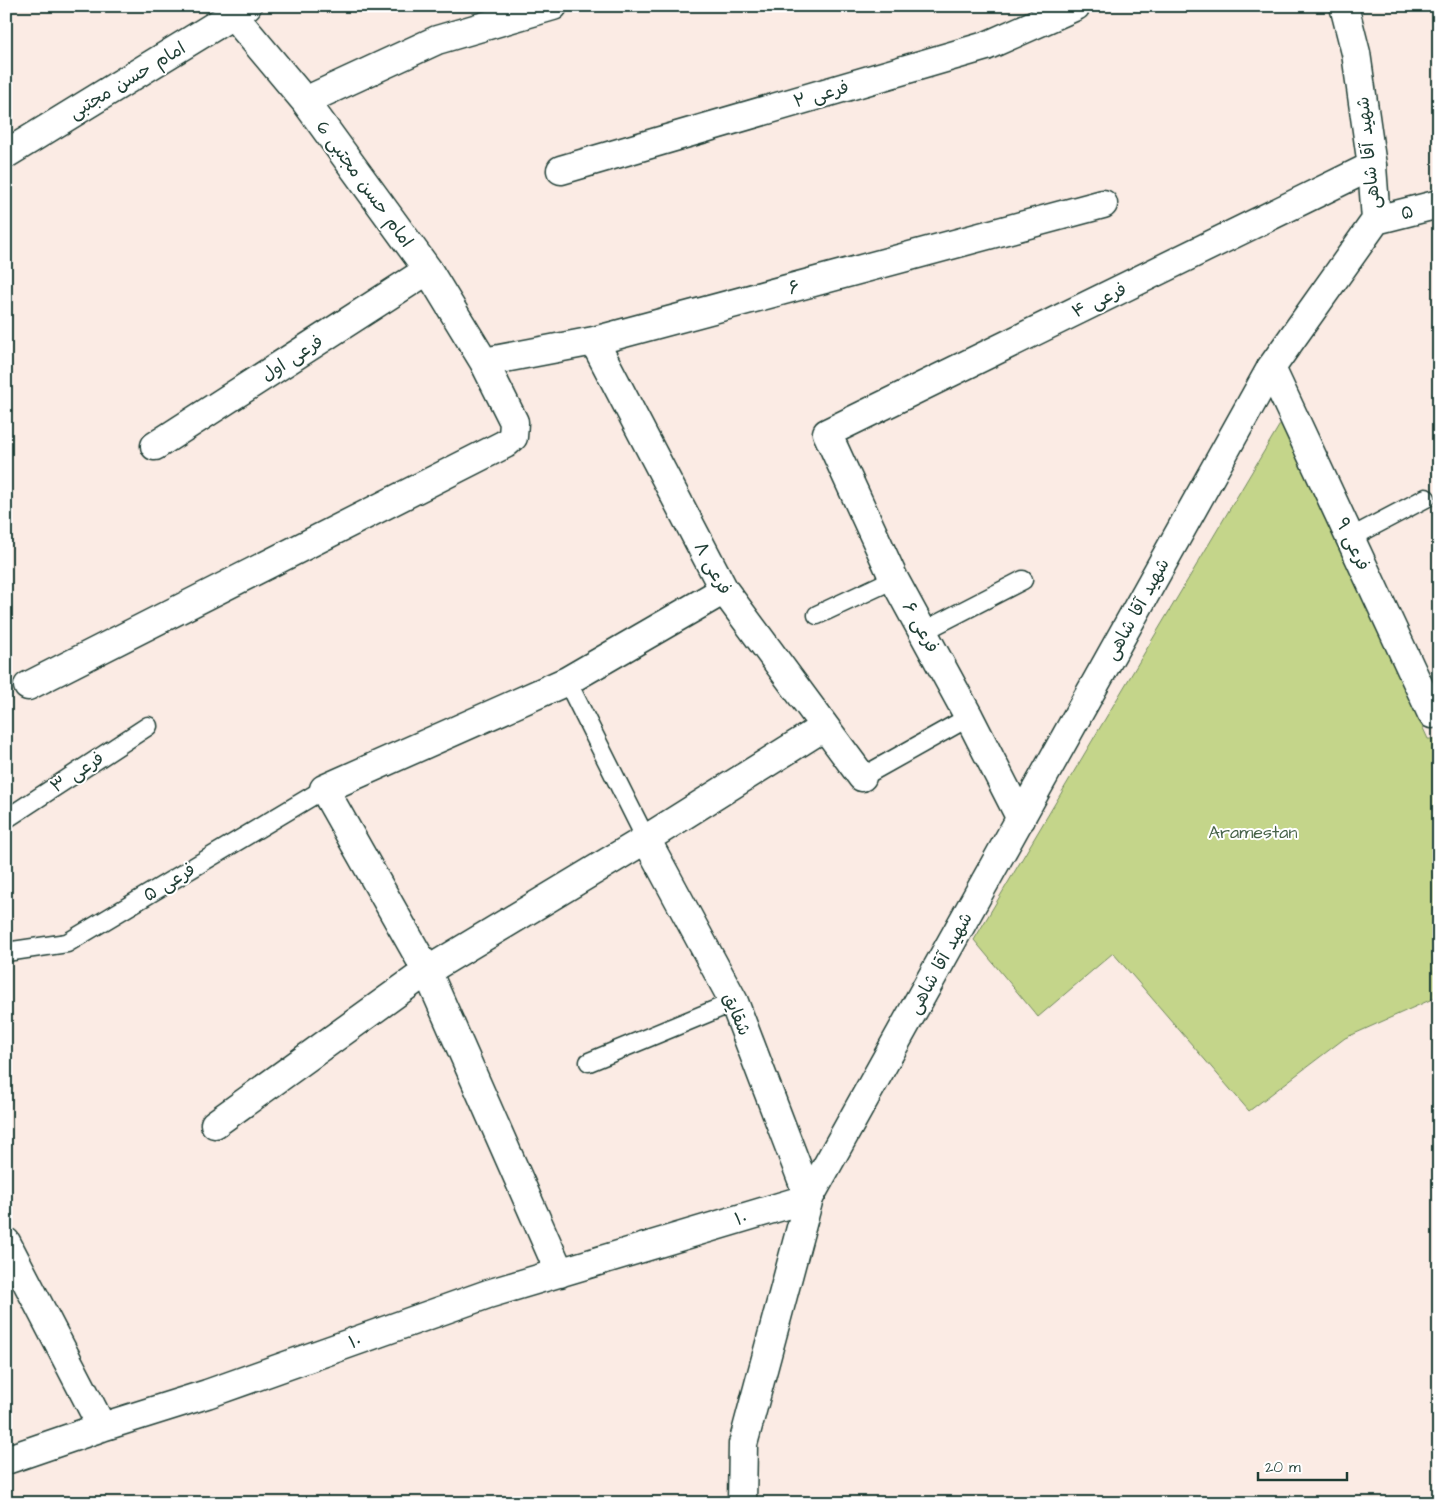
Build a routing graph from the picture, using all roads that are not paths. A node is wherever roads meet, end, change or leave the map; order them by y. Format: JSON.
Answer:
{"nodes":[{"id":1,"x":553,"y":6,"type":"edge"},
{"id":2,"x":1076,"y":6,"type":"edge"},
{"id":3,"x":1344,"y":6,"type":"edge"},
{"id":4,"x":235,"y":9,"type":"edge"},
{"id":5,"x":305,"y":101,"type":"junction"},
{"id":6,"x":6,"y":154,"type":"edge"},
{"id":7,"x":1372,"y":166,"type":"junction"},
{"id":8,"x":561,"y":170,"type":"dead end"},
{"id":9,"x":1103,"y":204,"type":"dead end"},
{"id":10,"x":1439,"y":204,"type":"edge"},
{"id":11,"x":1376,"y":220,"type":"junction"},
{"id":12,"x":428,"y":270,"type":"junction"},
{"id":13,"x":594,"y":341,"type":"junction"},
{"id":14,"x":484,"y":362,"type":"junction"},
{"id":15,"x":1271,"y":368,"type":"junction"},
{"id":16,"x":827,"y":433,"type":"joint"},
{"id":17,"x":155,"y":446,"type":"dead end"},
{"id":18,"x":1426,"y":498,"type":"dead end"},
{"id":19,"x":1350,"y":538,"type":"junction"},
{"id":20,"x":894,"y":579,"type":"junction"},
{"id":21,"x":1023,"y":580,"type":"dead end"},
{"id":22,"x":724,"y":590,"type":"junction"},
{"id":23,"x":817,"y":615,"type":"dead end"},
{"id":24,"x":924,"y":631,"type":"junction"},
{"id":25,"x":567,"y":682,"type":"junction"},
{"id":26,"x":28,"y":686,"type":"dead end"},
{"id":27,"x":1439,"y":714,"type":"edge"},
{"id":28,"x":969,"y":717,"type":"junction"},
{"id":29,"x":148,"y":726,"type":"dead end"},
{"id":30,"x":824,"y":728,"type":"junction"},
{"id":31,"x":862,"y":778,"type":"joint"},
{"id":32,"x":324,"y":789,"type":"junction"},
{"id":33,"x":1021,"y":818,"type":"junction"},
{"id":34,"x":6,"y":819,"type":"edge"},
{"id":35,"x":646,"y":839,"type":"junction"},
{"id":36,"x":6,"y":952,"type":"edge"},
{"id":37,"x":427,"y":971,"type":"junction"},
{"id":38,"x":734,"y":1002,"type":"junction"},
{"id":39,"x":589,"y":1062,"type":"dead end"},
{"id":40,"x":215,"y":1124,"type":"dead end"},
{"id":41,"x":810,"y":1198,"type":"junction"},
{"id":42,"x":6,"y":1242,"type":"edge"},
{"id":43,"x":560,"y":1273,"type":"junction"},
{"id":44,"x":102,"y":1427,"type":"junction"},
{"id":45,"x":6,"y":1460,"type":"edge"},
{"id":46,"x":742,"y":1503,"type":"edge"}],
"edges":[{"from":1,"to":5,"type":"street"},
{"from":2,"to":8,"type":"street","name":"فرعی ۲"},
{"from":3,"to":7,"type":"street","name":"شهید آقا شاهی"},
{"from":4,"to":5,"type":"street","name":"امام حسن مجتبی 6"},
{"from":4,"to":6,"type":"street","name":"امام حسن مجتبی"},
{"from":5,"to":12,"type":"street","name":"امام حسن مجتبی 6"},
{"from":7,"to":11,"type":"street","name":"شهید آقا شاهی"},
{"from":7,"to":16,"type":"street","name":"فرعی ۴"},
{"from":9,"to":13,"type":"street","name":"۶"},
{"from":10,"to":11,"type":"street","name":"۵"},
{"from":11,"to":15,"type":"street","name":"شهید آقا شاهی"},
{"from":12,"to":14,"type":"street","name":"امام حسن مجتبی 6"},
{"from":12,"to":17,"type":"street","name":"فرعی اول"},
{"from":13,"to":14,"type":"street","name":"۶"},
{"from":13,"to":22,"type":"street","name":"فرعی ۸"},
{"from":14,"to":26,"type":"street","name":"امام حسن مجتبی 6"},
{"from":15,"to":19,"type":"street","name":"فرعی ۹"},
{"from":15,"to":33,"type":"street","name":"شهید آقا شاهی"},
{"from":16,"to":20,"type":"street","name":"فرعی ۶"},
{"from":18,"to":19,"type":"lane"},
{"from":19,"to":27,"type":"street","name":"فرعی ۹"},
{"from":20,"to":23,"type":"lane"},
{"from":20,"to":24,"type":"street","name":"فرعی ۶"},
{"from":21,"to":24,"type":"lane"},
{"from":22,"to":25,"type":"street"},
{"from":22,"to":30,"type":"street","name":"فرعی ۸"},
{"from":24,"to":28,"type":"street","name":"فرعی ۶"},
{"from":25,"to":32,"type":"street"},
{"from":25,"to":35,"type":"lane"},
{"from":28,"to":31,"type":"lane"},
{"from":28,"to":33,"type":"street","name":"فرعی ۶"},
{"from":29,"to":34,"type":"lane","name":"فرعی ۳"},
{"from":30,"to":31,"type":"street","name":"فرعی ۸"},
{"from":30,"to":35,"type":"street"},
{"from":32,"to":36,"type":"lane","name":"فرعی ۵"},
{"from":32,"to":37,"type":"street"},
{"from":33,"to":41,"type":"street","name":"شهید آقا شاهی"},
{"from":35,"to":37,"type":"street"},
{"from":35,"to":38,"type":"street","name":"شقایق"},
{"from":37,"to":40,"type":"street"},
{"from":37,"to":43,"type":"street"},
{"from":38,"to":39,"type":"lane"},
{"from":38,"to":41,"type":"street","name":"شقایق"},
{"from":41,"to":43,"type":"street","name":"۱۰"},
{"from":41,"to":46,"type":"street","name":"شهید آقا شاهی"},
{"from":42,"to":44,"type":"street"},
{"from":43,"to":44,"type":"street","name":"۱۰"},
{"from":44,"to":45,"type":"street","name":"۱۰"}]}
